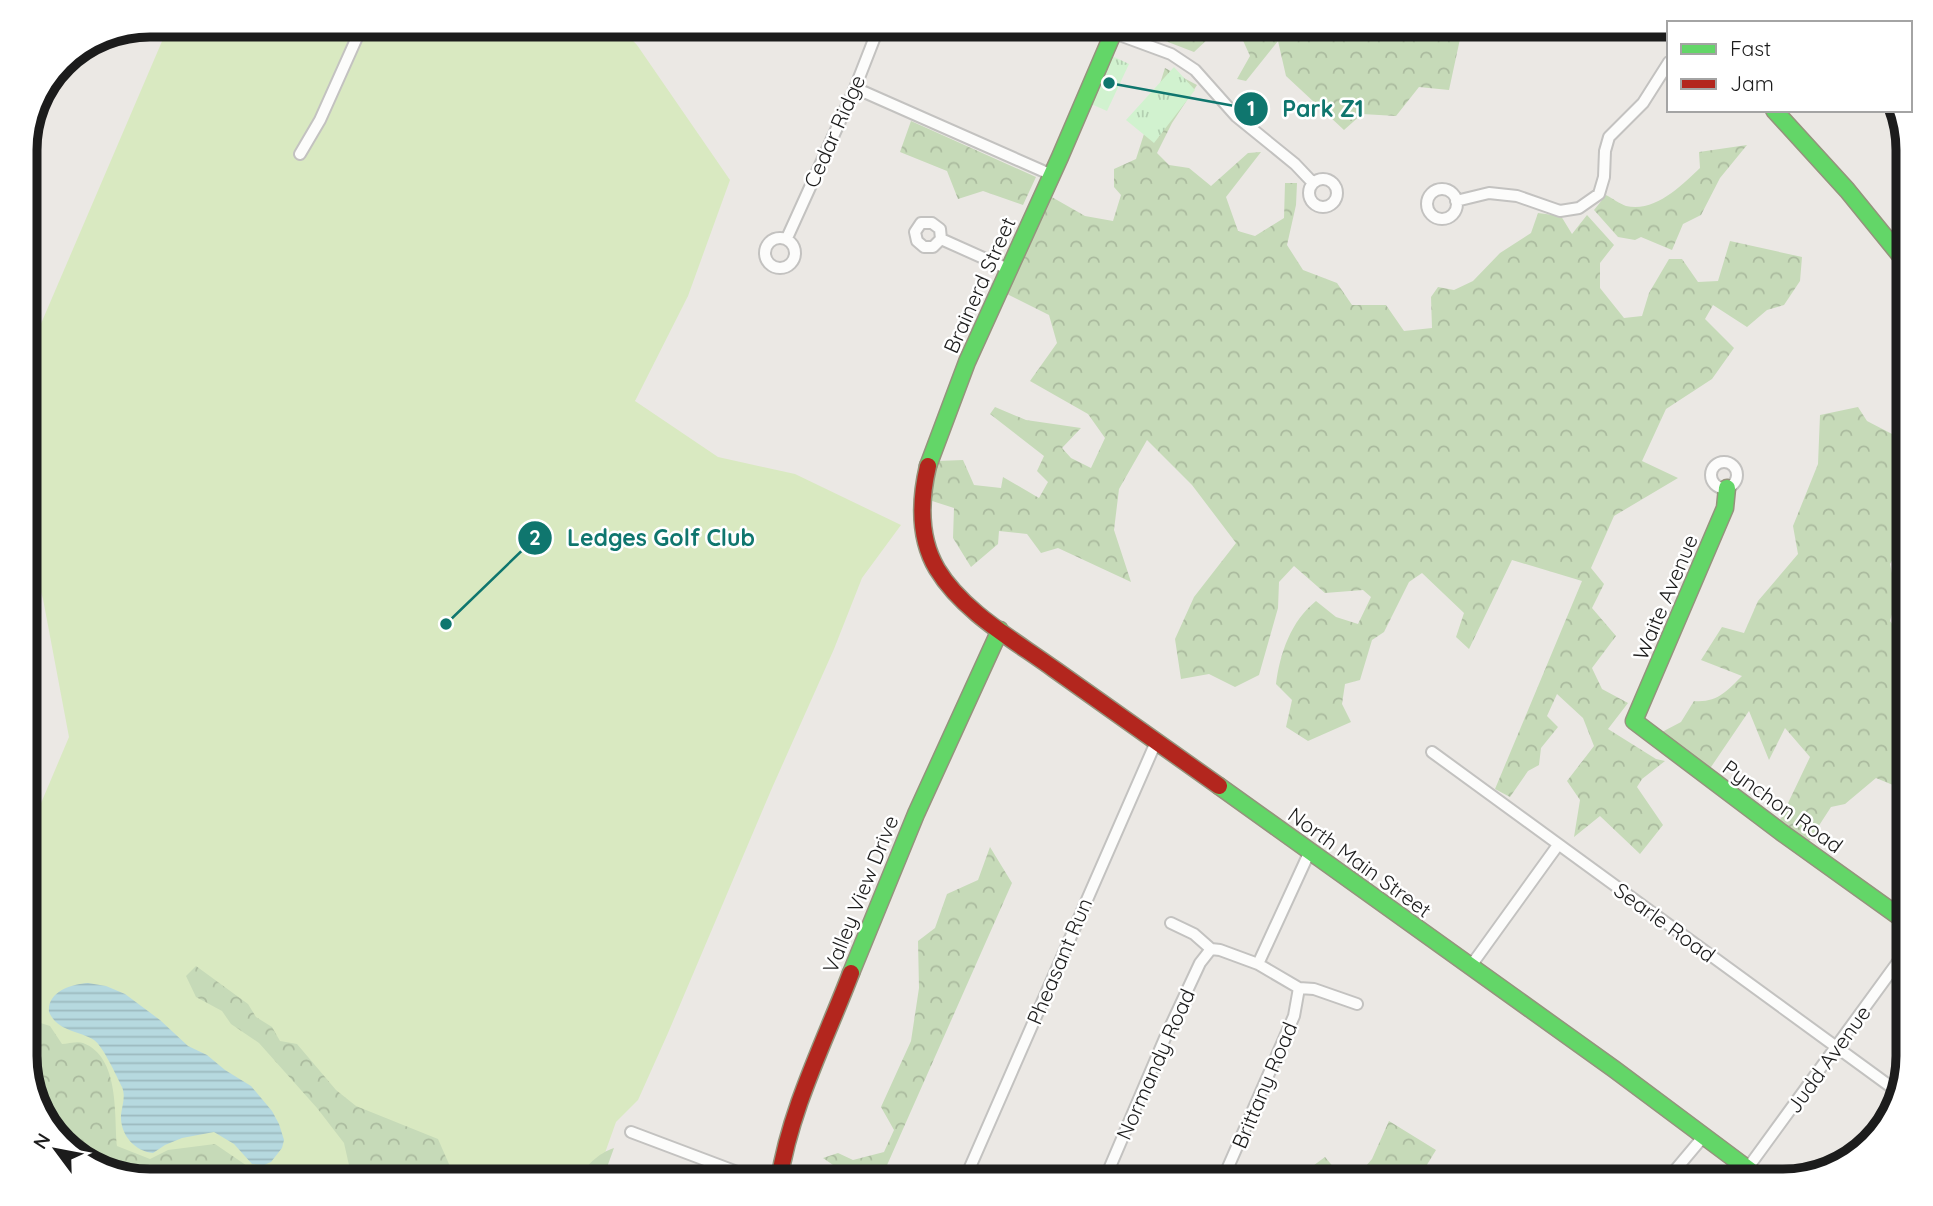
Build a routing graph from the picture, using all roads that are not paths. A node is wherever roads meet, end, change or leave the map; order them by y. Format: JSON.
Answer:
{"nodes":[{"id":1,"x":357,"y":37,"type":"edge"},
{"id":2,"x":875,"y":37,"type":"edge"},
{"id":3,"x":1112,"y":37,"type":"edge"},
{"id":4,"x":1133,"y":37,"type":"edge"},
{"id":5,"x":1667,"y":65,"type":"edge"},
{"id":6,"x":855,"y":88,"type":"junction"},
{"id":7,"x":1776,"y":112,"type":"edge"},
{"id":8,"x":300,"y":154,"type":"dead end"},
{"id":9,"x":1052,"y":175,"type":"junction"},
{"id":10,"x":1313,"y":183,"type":"dead end"},
{"id":11,"x":1456,"y":201,"type":"dead end"},
{"id":12,"x":786,"y":238,"type":"dead end"},
{"id":13,"x":941,"y":239,"type":"dead end"},
{"id":14,"x":1896,"y":249,"type":"edge"},
{"id":15,"x":1008,"y":269,"type":"junction"},
{"id":16,"x":1727,"y":488,"type":"dead end"},
{"id":17,"x":937,"y":571,"type":"joint"},
{"id":18,"x":1000,"y":630,"type":"junction"},
{"id":19,"x":1634,"y":721,"type":"joint"},
{"id":20,"x":1156,"y":741,"type":"junction"},
{"id":21,"x":1432,"y":752,"type":"dead end"},
{"id":22,"x":1558,"y":845,"type":"junction"},
{"id":23,"x":1310,"y":851,"type":"junction"},
{"id":24,"x":1896,"y":914,"type":"edge"},
{"id":25,"x":1171,"y":923,"type":"dead end"},
{"id":26,"x":1211,"y":949,"type":"junction"},
{"id":27,"x":1258,"y":964,"type":"junction"},
{"id":28,"x":1896,"y":966,"type":"edge"},
{"id":29,"x":1470,"y":967,"type":"junction"},
{"id":30,"x":1299,"y":988,"type":"junction"},
{"id":31,"x":1357,"y":1004,"type":"dead end"},
{"id":32,"x":1837,"y":1046,"type":"junction"},
{"id":33,"x":1891,"y":1087,"type":"edge"},
{"id":34,"x":631,"y":1132,"type":"dead end"},
{"id":35,"x":1703,"y":1137,"type":"junction"},
{"id":36,"x":729,"y":1169,"type":"edge"},
{"id":37,"x":781,"y":1169,"type":"edge"},
{"id":38,"x":969,"y":1169,"type":"edge"},
{"id":39,"x":1109,"y":1169,"type":"edge"},
{"id":40,"x":1227,"y":1169,"type":"edge"},
{"id":41,"x":1676,"y":1169,"type":"edge"},
{"id":42,"x":1747,"y":1169,"type":"joint"}],
"edges":[{"from":1,"to":8,"type":"street"},
{"from":2,"to":6,"type":"street","name":"Cedar Ridge"},
{"from":3,"to":9,"type":"street","name":"Brainerd Street"},
{"from":4,"to":10,"type":"street"},
{"from":5,"to":11,"type":"street"},
{"from":6,"to":9,"type":"street"},
{"from":6,"to":12,"type":"street","name":"Cedar Ridge"},
{"from":7,"to":14,"type":"street"},
{"from":9,"to":15,"type":"street","name":"Brainerd Street"},
{"from":13,"to":15,"type":"street"},
{"from":15,"to":17,"type":"street","name":"Brainerd Street"},
{"from":16,"to":19,"type":"street","name":"Waite Avenue"},
{"from":17,"to":18,"type":"street","name":"North Main Street"},
{"from":18,"to":20,"type":"street","name":"North Main Street"},
{"from":18,"to":37,"type":"street","name":"Valley View Drive"},
{"from":19,"to":24,"type":"street","name":"Pynchon Road"},
{"from":20,"to":23,"type":"street","name":"North Main Street"},
{"from":20,"to":38,"type":"street","name":"Pheasant Run"},
{"from":21,"to":22,"type":"street","name":"Searle Road"},
{"from":22,"to":29,"type":"street"},
{"from":22,"to":32,"type":"street","name":"Searle Road"},
{"from":23,"to":27,"type":"street"},
{"from":23,"to":29,"type":"street","name":"North Main Street"},
{"from":25,"to":26,"type":"street"},
{"from":26,"to":27,"type":"street"},
{"from":26,"to":39,"type":"street","name":"Normandy Road"},
{"from":27,"to":30,"type":"street"},
{"from":28,"to":32,"type":"street","name":"Judd Avenue"},
{"from":29,"to":35,"type":"street","name":"North Main Street"},
{"from":30,"to":31,"type":"street"},
{"from":30,"to":40,"type":"street","name":"Brittany Road"},
{"from":32,"to":33,"type":"street","name":"Searle Road"},
{"from":32,"to":42,"type":"street","name":"Judd Avenue"},
{"from":34,"to":36,"type":"street"},
{"from":35,"to":41,"type":"street"},
{"from":35,"to":42,"type":"street","name":"North Main Street"}]}
